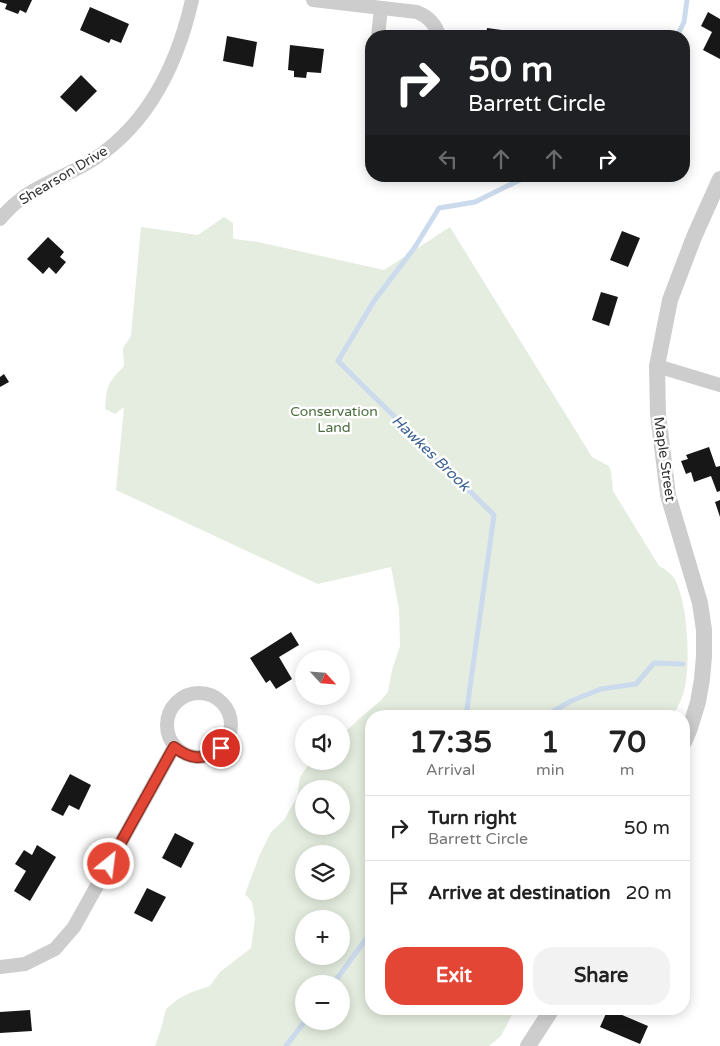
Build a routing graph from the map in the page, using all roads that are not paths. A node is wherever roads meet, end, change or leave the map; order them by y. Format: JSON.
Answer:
{"nodes":[{"id":1,"x":192,"y":0,"type":"edge"},
{"id":2,"x":312,"y":0,"type":"edge"},
{"id":3,"x":381,"y":8,"type":"junction"},
{"id":4,"x":379,"y":30,"type":"edge"},
{"id":5,"x":437,"y":30,"type":"edge"},
{"id":6,"x":720,"y":179,"type":"edge"},
{"id":7,"x":0,"y":219,"type":"edge"},
{"id":8,"x":657,"y":366,"type":"junction"},
{"id":9,"x":720,"y":385,"type":"edge"},
{"id":10,"x":690,"y":728,"type":"edge"},
{"id":11,"x":174,"y":747,"type":"junction"},
{"id":12,"x":0,"y":967,"type":"edge"},
{"id":13,"x":548,"y":1015,"type":"edge"},
{"id":14,"x":528,"y":1046,"type":"edge"}],
"edges":[{"from":1,"to":7,"type":"street","name":"Shearson Drive"},
{"from":2,"to":3,"type":"street"},
{"from":3,"to":4,"type":"street"},
{"from":3,"to":5,"type":"street"},
{"from":6,"to":8,"type":"street","name":"Maple Street"},
{"from":8,"to":9,"type":"street"},
{"from":8,"to":10,"type":"street","name":"Maple Street"},
{"from":11,"to":11,"type":"street"},
{"from":11,"to":12,"type":"street"},
{"from":13,"to":14,"type":"street"}]}
